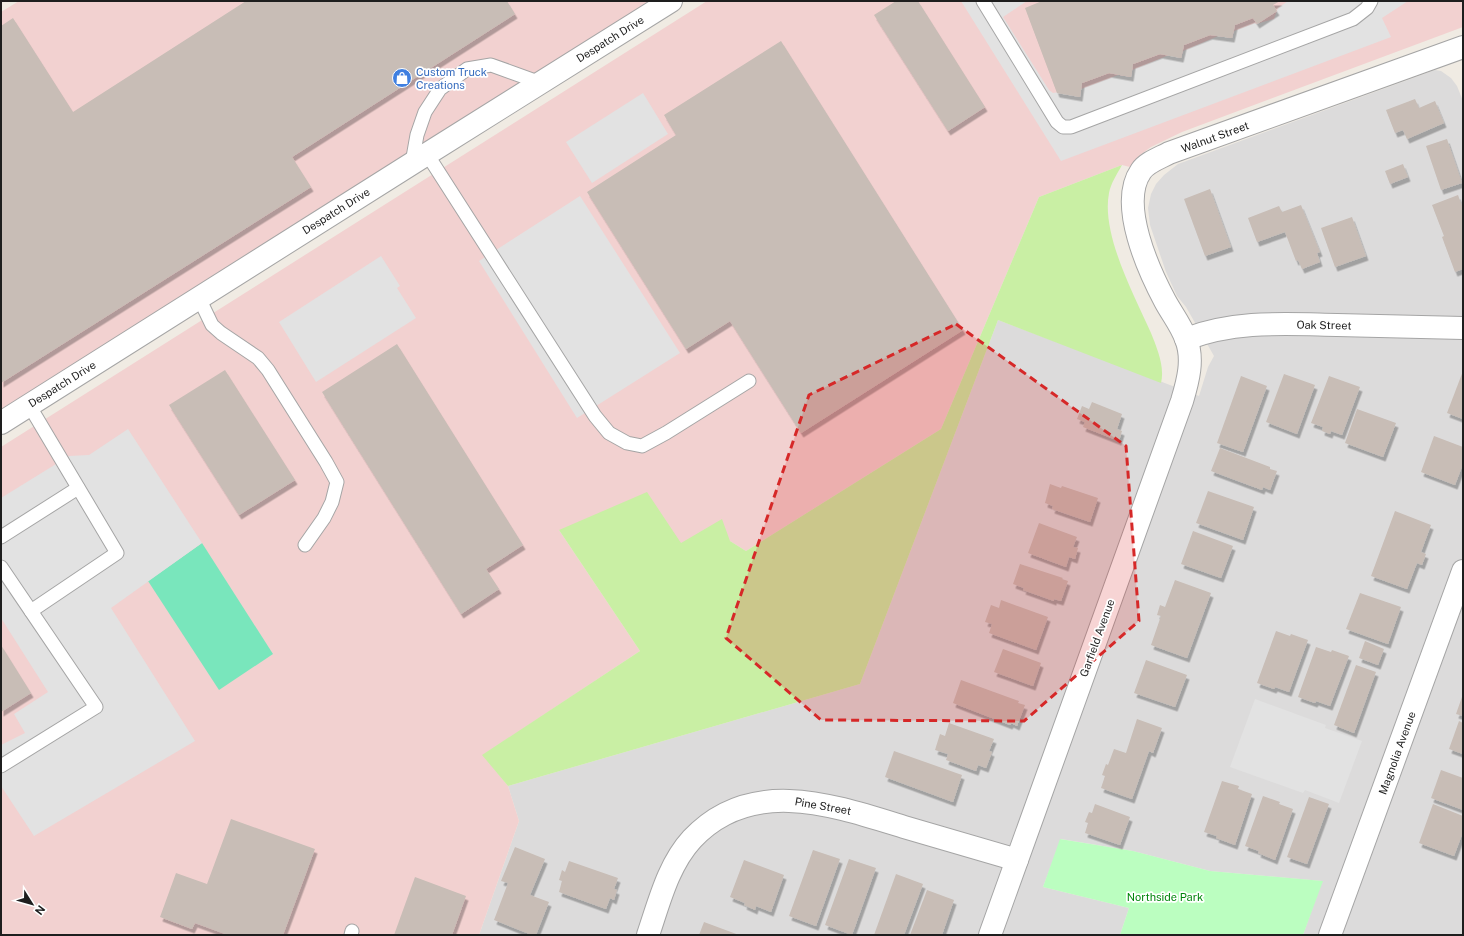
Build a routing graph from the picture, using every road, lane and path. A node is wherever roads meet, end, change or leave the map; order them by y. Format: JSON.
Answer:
{"nodes":[{"id":1,"x":671,"y":1,"type":"edge"},
{"id":2,"x":982,"y":1,"type":"edge"},
{"id":3,"x":1371,"y":1,"type":"edge"},
{"id":4,"x":1463,"y":48,"type":"edge"},
{"id":5,"x":541,"y":82,"type":"junction"},
{"id":6,"x":419,"y":158,"type":"junction"},
{"id":7,"x":199,"y":298,"type":"junction"},
{"id":8,"x":1463,"y":328,"type":"edge"},
{"id":9,"x":1186,"y":339,"type":"junction"},
{"id":10,"x":749,"y":381,"type":"dead end"},
{"id":11,"x":29,"y":405,"type":"junction"},
{"id":12,"x":1,"y":423,"type":"edge"},
{"id":13,"x":78,"y":488,"type":"junction"},
{"id":14,"x":1,"y":537,"type":"edge"},
{"id":15,"x":306,"y":545,"type":"dead end"},
{"id":16,"x":1,"y":567,"type":"edge"},
{"id":17,"x":1463,"y":571,"type":"edge"},
{"id":18,"x":31,"y":611,"type":"junction"},
{"id":19,"x":1,"y":766,"type":"edge"},
{"id":20,"x":1017,"y":860,"type":"junction"},
{"id":21,"x":648,"y":935,"type":"edge"},
{"id":22,"x":990,"y":935,"type":"edge"},
{"id":23,"x":1330,"y":935,"type":"edge"}],
"edges":[{"from":1,"to":5,"type":"street","name":"Despatch Drive"},
{"from":2,"to":3,"type":"lane"},
{"from":4,"to":9,"type":"street","name":"Walnut Street"},
{"from":5,"to":6,"type":"street","name":"Despatch Drive"},
{"from":5,"to":6,"type":"lane"},
{"from":6,"to":7,"type":"street","name":"Despatch Drive"},
{"from":6,"to":10,"type":"lane"},
{"from":7,"to":11,"type":"street","name":"Despatch Drive"},
{"from":7,"to":15,"type":"lane"},
{"from":8,"to":9,"type":"street","name":"Oak Street"},
{"from":9,"to":20,"type":"street","name":"Garfield Avenue"},
{"from":11,"to":12,"type":"street","name":"Despatch Drive"},
{"from":11,"to":13,"type":"lane"},
{"from":13,"to":14,"type":"lane"},
{"from":13,"to":18,"type":"lane"},
{"from":16,"to":18,"type":"lane"},
{"from":17,"to":23,"type":"street","name":"Magnolia Avenue"},
{"from":18,"to":19,"type":"lane"},
{"from":20,"to":21,"type":"street","name":"Pine Street"},
{"from":20,"to":22,"type":"street","name":"Garfield Avenue"}]}
